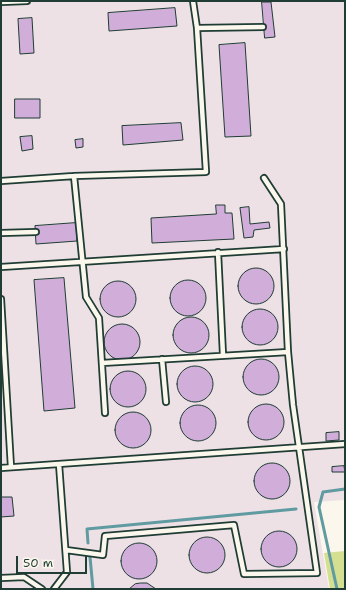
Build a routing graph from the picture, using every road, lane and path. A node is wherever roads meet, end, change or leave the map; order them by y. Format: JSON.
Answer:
{"nodes":[{"id":1,"x":27,"y":1,"type":"edge"},
{"id":2,"x":194,"y":1,"type":"edge"},
{"id":3,"x":1,"y":2,"type":"edge"},
{"id":4,"x":263,"y":27,"type":"dead end"},
{"id":5,"x":197,"y":28,"type":"junction"},
{"id":6,"x":74,"y":176,"type":"junction"},
{"id":7,"x":264,"y":178,"type":"dead end"},
{"id":8,"x":1,"y":181,"type":"edge"},
{"id":9,"x":36,"y":232,"type":"dead end"},
{"id":10,"x":1,"y":233,"type":"edge"},
{"id":11,"x":284,"y":248,"type":"junction"},
{"id":12,"x":218,"y":252,"type":"junction"},
{"id":13,"x":83,"y":261,"type":"junction"},
{"id":14,"x":1,"y":267,"type":"edge"},
{"id":15,"x":1,"y":300,"type":"edge"},
{"id":16,"x":288,"y":352,"type":"junction"},
{"id":17,"x":223,"y":355,"type":"junction"},
{"id":18,"x":162,"y":359,"type":"junction"},
{"id":19,"x":102,"y":363,"type":"junction"},
{"id":20,"x":166,"y":402,"type":"dead end"},
{"id":21,"x":105,"y":412,"type":"dead end"},
{"id":22,"x":345,"y":444,"type":"edge"},
{"id":23,"x":298,"y":447,"type":"junction"},
{"id":24,"x":59,"y":464,"type":"junction"},
{"id":25,"x":11,"y":467,"type":"junction"},
{"id":26,"x":1,"y":468,"type":"edge"},
{"id":27,"x":66,"y":550,"type":"junction"},
{"id":28,"x":1,"y":578,"type":"edge"},
{"id":29,"x":42,"y":589,"type":"edge"},
{"id":30,"x":54,"y":589,"type":"edge"}],
"edges":[{"from":1,"to":3,"type":"lane"},
{"from":2,"to":5,"type":"lane"},
{"from":4,"to":5,"type":"lane"},
{"from":5,"to":6,"type":"lane"},
{"from":6,"to":8,"type":"lane"},
{"from":6,"to":13,"type":"lane"},
{"from":7,"to":11,"type":"lane"},
{"from":9,"to":10,"type":"lane"},
{"from":11,"to":12,"type":"lane"},
{"from":11,"to":16,"type":"lane"},
{"from":12,"to":13,"type":"lane"},
{"from":12,"to":17,"type":"lane"},
{"from":13,"to":14,"type":"lane"},
{"from":13,"to":19,"type":"lane"},
{"from":15,"to":25,"type":"lane"},
{"from":16,"to":17,"type":"lane"},
{"from":16,"to":23,"type":"lane"},
{"from":17,"to":18,"type":"lane"},
{"from":18,"to":19,"type":"lane"},
{"from":18,"to":20,"type":"lane"},
{"from":19,"to":21,"type":"lane"},
{"from":22,"to":23,"type":"lane"},
{"from":23,"to":24,"type":"lane"},
{"from":23,"to":27,"type":"lane"},
{"from":24,"to":25,"type":"lane"},
{"from":24,"to":27,"type":"lane"},
{"from":25,"to":26,"type":"lane"},
{"from":27,"to":30,"type":"lane"},
{"from":28,"to":29,"type":"lane"}]}
